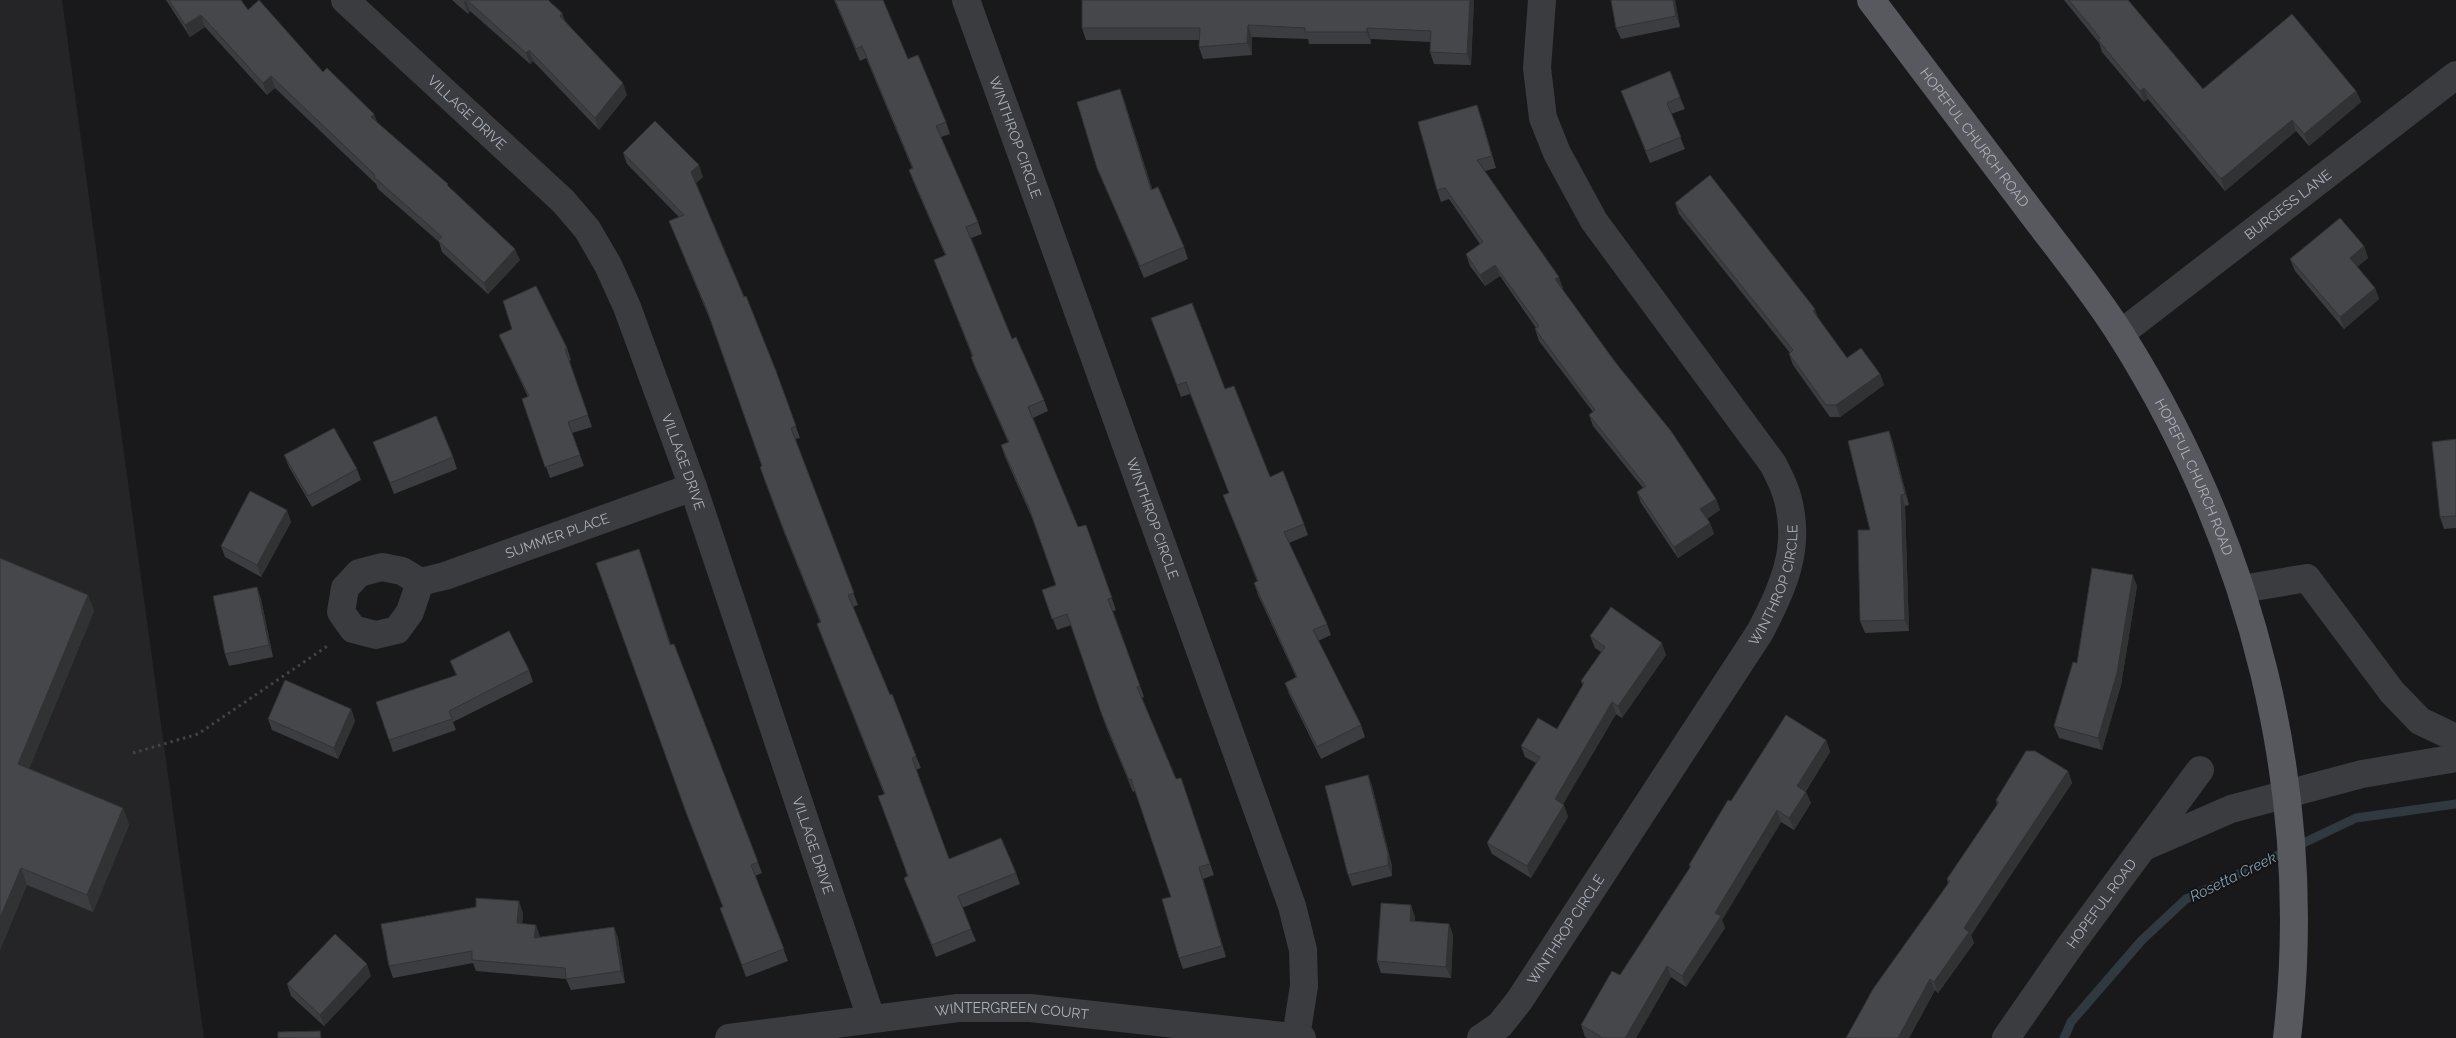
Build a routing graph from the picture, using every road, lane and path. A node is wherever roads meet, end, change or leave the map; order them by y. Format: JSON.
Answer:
{"nodes":[{"id":1,"x":345,"y":0,"type":"edge"},
{"id":2,"x":1542,"y":0,"type":"edge"},
{"id":3,"x":1871,"y":0,"type":"edge"},
{"id":4,"x":973,"y":7,"type":"edge"},
{"id":5,"x":2456,"y":75,"type":"edge"},
{"id":6,"x":2120,"y":334,"type":"junction"},
{"id":7,"x":692,"y":487,"type":"junction"},
{"id":8,"x":420,"y":582,"type":"junction"},
{"id":9,"x":2242,"y":589,"type":"junction"},
{"id":10,"x":353,"y":629,"type":"junction"},
{"id":11,"x":2456,"y":738,"type":"edge"},
{"id":12,"x":133,"y":753,"type":"dead end"},
{"id":13,"x":2456,"y":758,"type":"edge"},
{"id":14,"x":2200,"y":770,"type":"dead end"},
{"id":15,"x":2144,"y":847,"type":"junction"},
{"id":16,"x":872,"y":1018,"type":"junction"},
{"id":17,"x":728,"y":1038,"type":"edge"},
{"id":18,"x":1296,"y":1038,"type":"edge"},
{"id":19,"x":1302,"y":1038,"type":"edge"},
{"id":20,"x":1481,"y":1038,"type":"edge"},
{"id":21,"x":2006,"y":1038,"type":"edge"},
{"id":22,"x":2287,"y":1038,"type":"edge"}],
"edges":[{"from":1,"to":7,"type":"street","name":"VILLAGE DRIVE"},
{"from":2,"to":20,"type":"street","name":"WINTHROP CIRCLE"},
{"from":3,"to":6,"type":"main road","name":"HOPEFUL CHURCH ROAD"},
{"from":4,"to":18,"type":"street","name":"WINTHROP CIRCLE"},
{"from":5,"to":6,"type":"street","name":"BURGESS LANE"},
{"from":6,"to":9,"type":"main road","name":"HOPEFUL CHURCH ROAD"},
{"from":7,"to":8,"type":"street","name":"SUMMER PLACE"},
{"from":7,"to":16,"type":"street","name":"VILLAGE DRIVE"},
{"from":8,"to":10,"type":"street"},
{"from":8,"to":10,"type":"street"},
{"from":9,"to":11,"type":"street"},
{"from":9,"to":22,"type":"main road","name":"HOPEFUL CHURCH ROAD"},
{"from":10,"to":12,"type":"path"},
{"from":13,"to":15,"type":"street"},
{"from":14,"to":15,"type":"street","name":"HOPEFUL ROAD"},
{"from":15,"to":21,"type":"street","name":"HOPEFUL ROAD"},
{"from":16,"to":17,"type":"street","name":"WINTERGREEN COURT"},
{"from":16,"to":18,"type":"street","name":"WINTERGREEN COURT"},
{"from":18,"to":19,"type":"street"}]}
